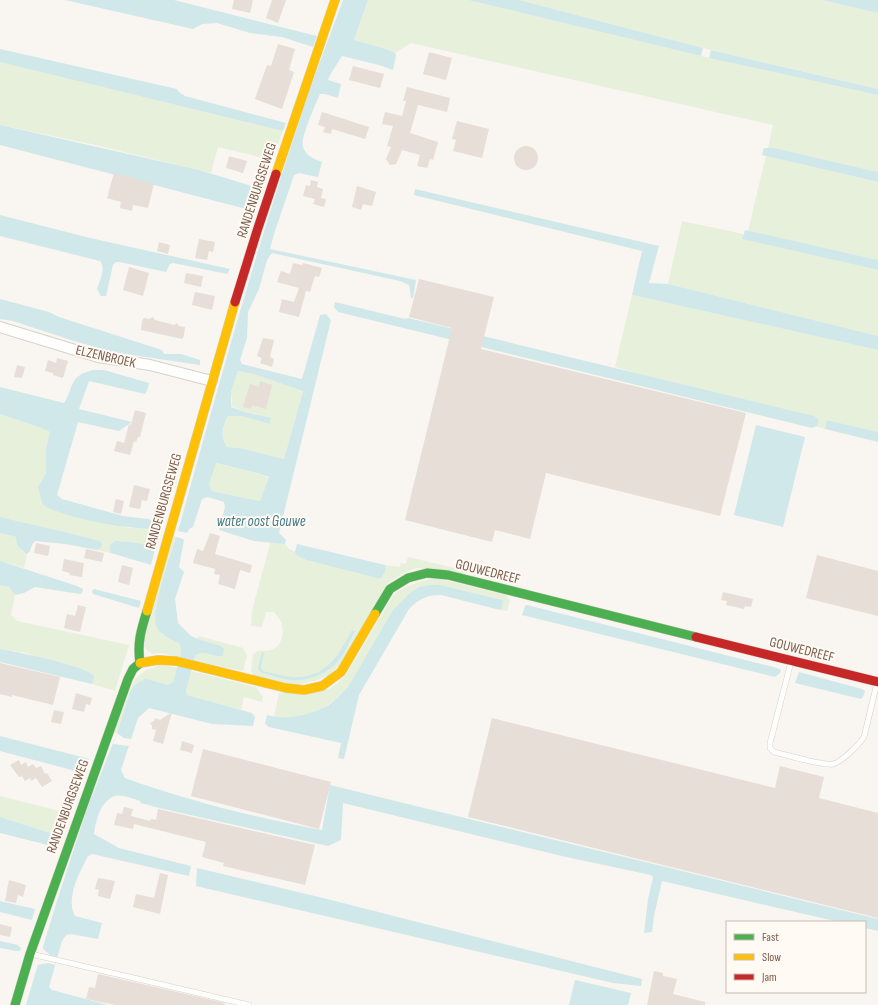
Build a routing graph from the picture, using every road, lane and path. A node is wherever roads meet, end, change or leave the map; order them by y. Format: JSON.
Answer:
{"nodes":[{"id":1,"x":335,"y":0,"type":"edge"},
{"id":2,"x":0,"y":327,"type":"edge"},
{"id":3,"x":212,"y":381,"type":"junction"},
{"id":4,"x":791,"y":660,"type":"junction"},
{"id":5,"x":140,"y":663,"type":"junction"},
{"id":6,"x":878,"y":682,"type":"edge"},
{"id":7,"x":32,"y":955,"type":"junction"},
{"id":8,"x":15,"y":1005,"type":"edge"},
{"id":9,"x":249,"y":1005,"type":"edge"}],
"edges":[{"from":1,"to":3,"type":"street","name":"RANDENBURGSEWEG"},
{"from":2,"to":3,"type":"street","name":"ELZENBROEK"},
{"from":3,"to":5,"type":"street","name":"RANDENBURGSEWEG"},
{"from":4,"to":5,"type":"street","name":"GOUWEDREEF"},
{"from":4,"to":6,"type":"street","name":"GOUWEDREEF"},
{"from":4,"to":6,"type":"lane"},
{"from":5,"to":7,"type":"street","name":"RANDENBURGSEWEG"},
{"from":7,"to":8,"type":"street","name":"RANDENBURGSEWEG"},
{"from":7,"to":9,"type":"lane"}]}
